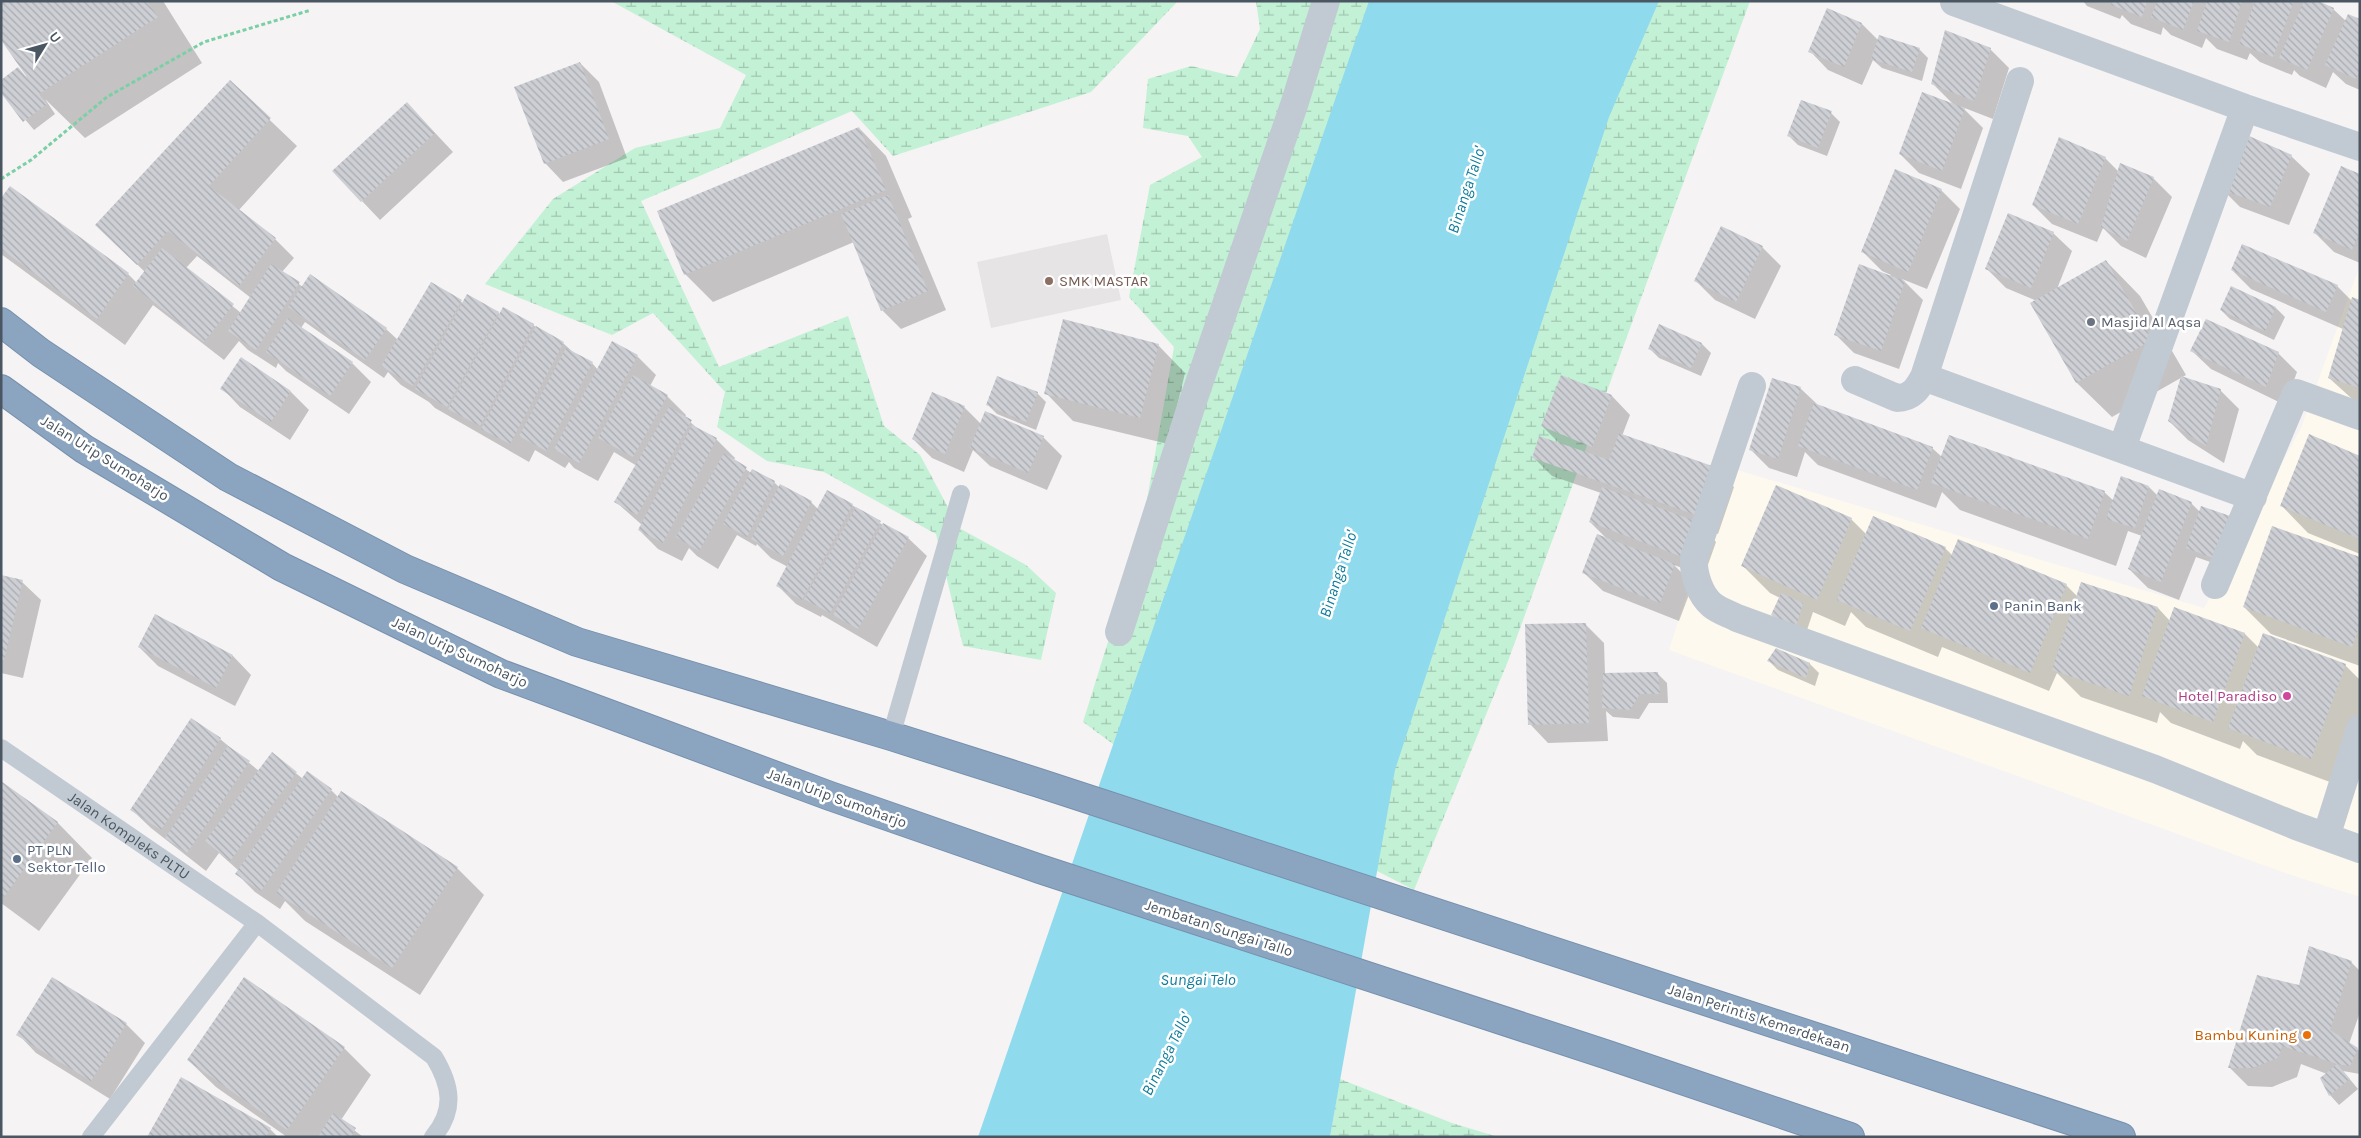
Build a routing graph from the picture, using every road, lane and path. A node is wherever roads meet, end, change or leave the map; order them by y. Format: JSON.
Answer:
{"nodes":[{"id":1,"x":1326,"y":1,"type":"edge"},
{"id":2,"x":1954,"y":2,"type":"edge"},
{"id":3,"x":311,"y":10,"type":"dead end"},
{"id":4,"x":2020,"y":81,"type":"dead end"},
{"id":5,"x":2245,"y":108,"type":"junction"},
{"id":6,"x":2360,"y":147,"type":"edge"},
{"id":7,"x":1,"y":179,"type":"edge"},
{"id":8,"x":1,"y":322,"type":"edge"},
{"id":9,"x":1924,"y":377,"type":"junction"},
{"id":10,"x":1855,"y":380,"type":"dead end"},
{"id":11,"x":1752,"y":386,"type":"dead end"},
{"id":12,"x":1,"y":389,"type":"edge"},
{"id":13,"x":2360,"y":416,"type":"edge"},
{"id":14,"x":2122,"y":448,"type":"junction"},
{"id":15,"x":961,"y":494,"type":"dead end"},
{"id":16,"x":2253,"y":497,"type":"junction"},
{"id":17,"x":2215,"y":585,"type":"dead end"},
{"id":18,"x":1118,"y":632,"type":"dead end"},
{"id":19,"x":2360,"y":729,"type":"edge"},
{"id":20,"x":892,"y":736,"type":"junction"},
{"id":21,"x":1,"y":748,"type":"edge"},
{"id":22,"x":2326,"y":837,"type":"junction"},
{"id":23,"x":2360,"y":849,"type":"edge"},
{"id":24,"x":1040,"y":869,"type":"joint"},
{"id":25,"x":257,"y":923,"type":"junction"},
{"id":26,"x":91,"y":1137,"type":"edge"},
{"id":27,"x":433,"y":1137,"type":"edge"},
{"id":28,"x":1850,"y":1137,"type":"edge"},
{"id":29,"x":2120,"y":1137,"type":"edge"}],
"edges":[{"from":1,"to":18,"type":"street"},
{"from":2,"to":5,"type":"street"},
{"from":3,"to":7,"type":"path"},
{"from":4,"to":9,"type":"street"},
{"from":5,"to":6,"type":"street"},
{"from":5,"to":14,"type":"street"},
{"from":8,"to":20,"type":"highway"},
{"from":9,"to":10,"type":"street"},
{"from":9,"to":14,"type":"street"},
{"from":11,"to":22,"type":"street"},
{"from":12,"to":24,"type":"highway","name":"Jalan Urip Sumoharjo"},
{"from":13,"to":16,"type":"street"},
{"from":14,"to":16,"type":"street"},
{"from":15,"to":20,"type":"lane"},
{"from":16,"to":17,"type":"street"},
{"from":19,"to":22,"type":"street"},
{"from":20,"to":29,"type":"highway","name":"Jalan Perintis Kemerdekaan"},
{"from":21,"to":25,"type":"lane","name":"Jalan Kompleks PLTU"},
{"from":22,"to":23,"type":"street"},
{"from":24,"to":28,"type":"highway","name":"Jembatan Sungai Tallo"},
{"from":25,"to":26,"type":"lane"},
{"from":25,"to":27,"type":"lane","name":"Jalan Kompleks PLTU"}]}
